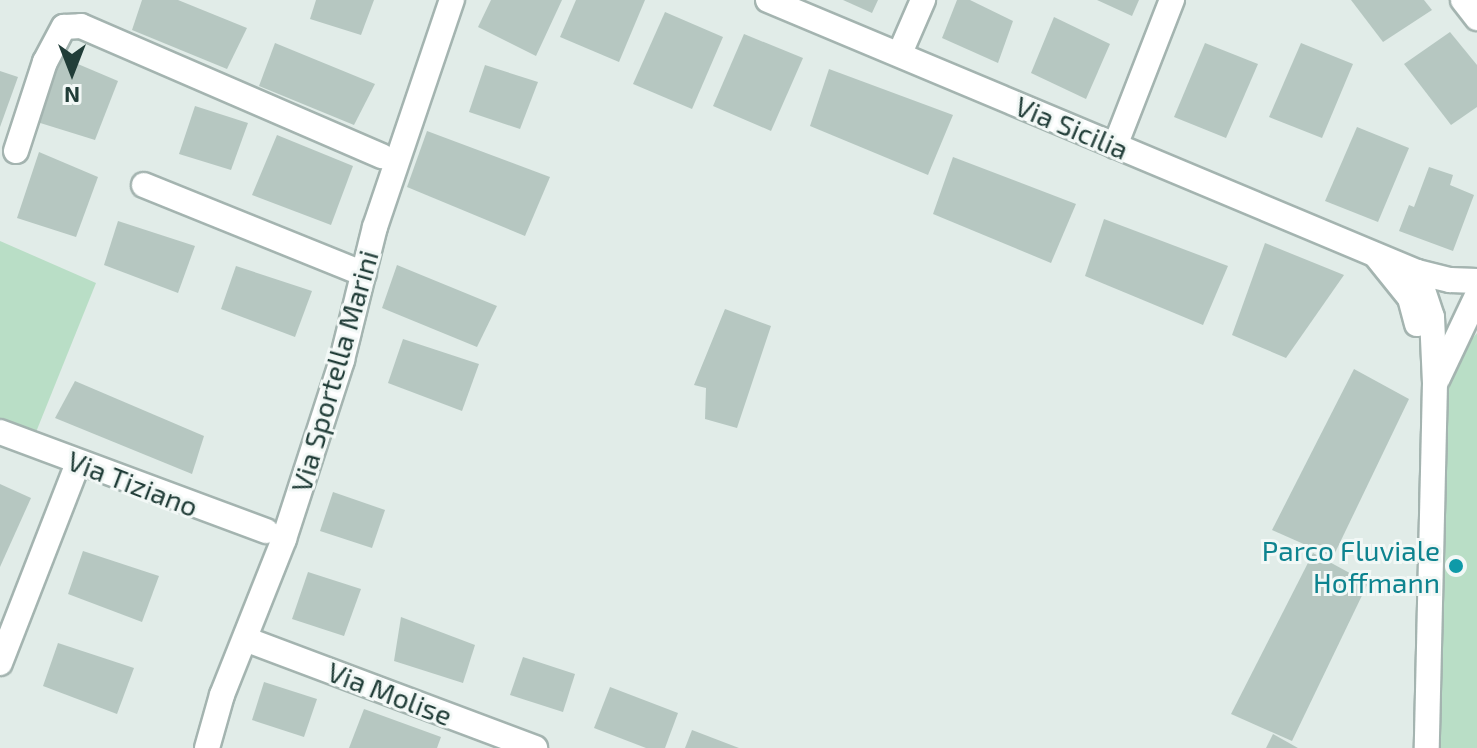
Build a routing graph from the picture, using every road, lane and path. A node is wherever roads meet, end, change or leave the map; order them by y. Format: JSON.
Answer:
{"nodes":[{"id":1,"x":452,"y":0,"type":"edge"},
{"id":2,"x":768,"y":0,"type":"edge"},
{"id":3,"x":923,"y":0,"type":"edge"},
{"id":4,"x":1172,"y":0,"type":"edge"},
{"id":5,"x":1463,"y":0,"type":"edge"},
{"id":6,"x":1477,"y":18,"type":"edge"},
{"id":7,"x":900,"y":53,"type":"junction"},
{"id":8,"x":1115,"y":146,"type":"junction"},
{"id":9,"x":16,"y":151,"type":"dead end"},
{"id":10,"x":382,"y":156,"type":"dead end"},
{"id":11,"x":144,"y":185,"type":"dead end"},
{"id":12,"x":1375,"y":255,"type":"junction"},
{"id":13,"x":1417,"y":272,"type":"junction"},
{"id":14,"x":364,"y":274,"type":"junction"},
{"id":15,"x":1477,"y":281,"type":"edge"},
{"id":16,"x":1477,"y":296,"type":"edge"},
{"id":17,"x":1435,"y":383,"type":"junction"},
{"id":18,"x":0,"y":432,"type":"edge"},
{"id":19,"x":78,"y":463,"type":"junction"},
{"id":20,"x":266,"y":531,"type":"dead end"},
{"id":21,"x":8,"y":615,"type":"edge"},
{"id":22,"x":245,"y":639,"type":"junction"},
{"id":23,"x":0,"y":663,"type":"edge"},
{"id":24,"x":207,"y":745,"type":"edge"},
{"id":25,"x":535,"y":748,"type":"edge"},
{"id":26,"x":1427,"y":748,"type":"edge"}],
"edges":[{"from":1,"to":14,"type":"street","name":"Via Sportella Marini"},
{"from":2,"to":7,"type":"street","name":"Via Sicilia"},
{"from":3,"to":7,"type":"street"},
{"from":4,"to":8,"type":"street"},
{"from":5,"to":6,"type":"street"},
{"from":7,"to":8,"type":"street","name":"Via Sicilia"},
{"from":8,"to":12,"type":"street","name":"Via Sicilia"},
{"from":9,"to":10,"type":"street"},
{"from":11,"to":14,"type":"street"},
{"from":12,"to":13,"type":"street","name":"Via Sicilia"},
{"from":12,"to":17,"type":"street","name":"Via Sicilia"},
{"from":13,"to":15,"type":"street"},
{"from":13,"to":17,"type":"street","name":"Via Sicilia"},
{"from":14,"to":22,"type":"street","name":"Via Sportella Marini"},
{"from":16,"to":17,"type":"street"},
{"from":17,"to":26,"type":"street","name":"Via Sicilia"},
{"from":18,"to":19,"type":"street","name":"Via Tiziano"},
{"from":19,"to":20,"type":"street","name":"Via Tiziano"},
{"from":19,"to":21,"type":"street"},
{"from":21,"to":23,"type":"street"},
{"from":22,"to":24,"type":"street","name":"Via Sportella Marini"},
{"from":22,"to":25,"type":"street","name":"Via Molise"}]}
